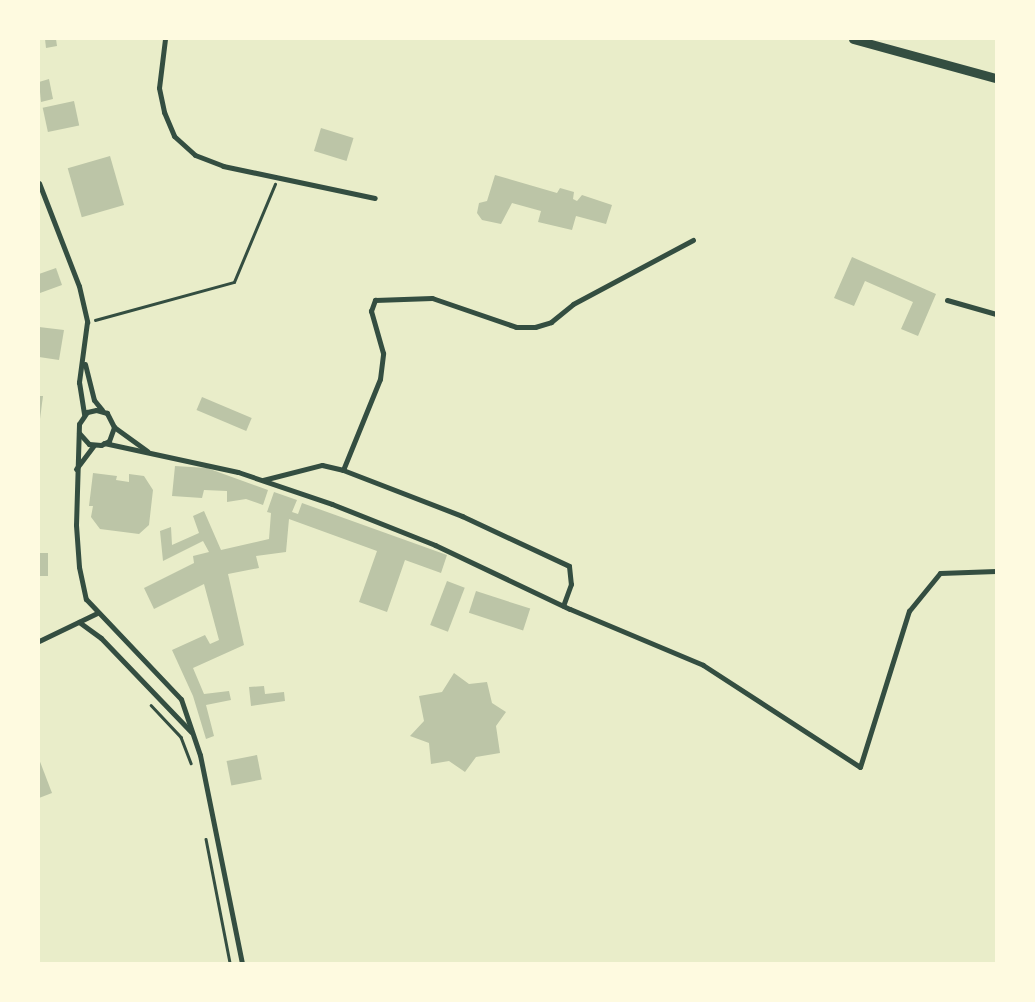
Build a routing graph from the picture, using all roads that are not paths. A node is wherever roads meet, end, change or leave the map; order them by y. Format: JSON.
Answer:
{"nodes":[{"id":1,"x":165,"y":39,"type":"edge"},
{"id":2,"x":853,"y":39,"type":"edge"},
{"id":3,"x":996,"y":78,"type":"edge"},
{"id":4,"x":39,"y":183,"type":"edge"},
{"id":5,"x":375,"y":198,"type":"dead end"},
{"id":6,"x":693,"y":240,"type":"dead end"},
{"id":7,"x":947,"y":300,"type":"dead end"},
{"id":8,"x":996,"y":314,"type":"edge"},
{"id":9,"x":84,"y":356,"type":"junction"},
{"id":10,"x":102,"y":410,"type":"junction"},
{"id":11,"x":84,"y":415,"type":"junction"},
{"id":12,"x":114,"y":427,"type":"junction"},
{"id":13,"x":79,"y":433,"type":"junction"},
{"id":14,"x":104,"y":443,"type":"junction"},
{"id":15,"x":94,"y":446,"type":"junction"},
{"id":16,"x":148,"y":452,"type":"junction"},
{"id":17,"x":75,"y":470,"type":"junction"},
{"id":18,"x":343,"y":470,"type":"junction"},
{"id":19,"x":262,"y":480,"type":"junction"},
{"id":20,"x":996,"y":571,"type":"edge"},
{"id":21,"x":563,"y":606,"type":"junction"},
{"id":22,"x":96,"y":613,"type":"junction"},
{"id":23,"x":79,"y":622,"type":"junction"},
{"id":24,"x":39,"y":641,"type":"edge"},
{"id":25,"x":193,"y":734,"type":"junction"},
{"id":26,"x":242,"y":963,"type":"edge"}],
"edges":[{"from":1,"to":5,"type":"street"},
{"from":2,"to":3,"type":"street"},
{"from":4,"to":9,"type":"street"},
{"from":6,"to":18,"type":"street"},
{"from":7,"to":8,"type":"street"},
{"from":9,"to":10,"type":"street"},
{"from":9,"to":11,"type":"street"},
{"from":10,"to":11,"type":"street"},
{"from":10,"to":12,"type":"street"},
{"from":11,"to":13,"type":"street"},
{"from":12,"to":14,"type":"street"},
{"from":12,"to":16,"type":"street"},
{"from":13,"to":15,"type":"street"},
{"from":13,"to":17,"type":"street"},
{"from":14,"to":15,"type":"street"},
{"from":14,"to":16,"type":"street"},
{"from":15,"to":17,"type":"street"},
{"from":16,"to":19,"type":"street"},
{"from":17,"to":22,"type":"street"},
{"from":18,"to":19,"type":"street"},
{"from":18,"to":21,"type":"street"},
{"from":19,"to":21,"type":"street"},
{"from":20,"to":21,"type":"street"},
{"from":22,"to":23,"type":"street"},
{"from":22,"to":25,"type":"street"},
{"from":23,"to":24,"type":"street"},
{"from":23,"to":25,"type":"street"},
{"from":25,"to":26,"type":"street"}]}
